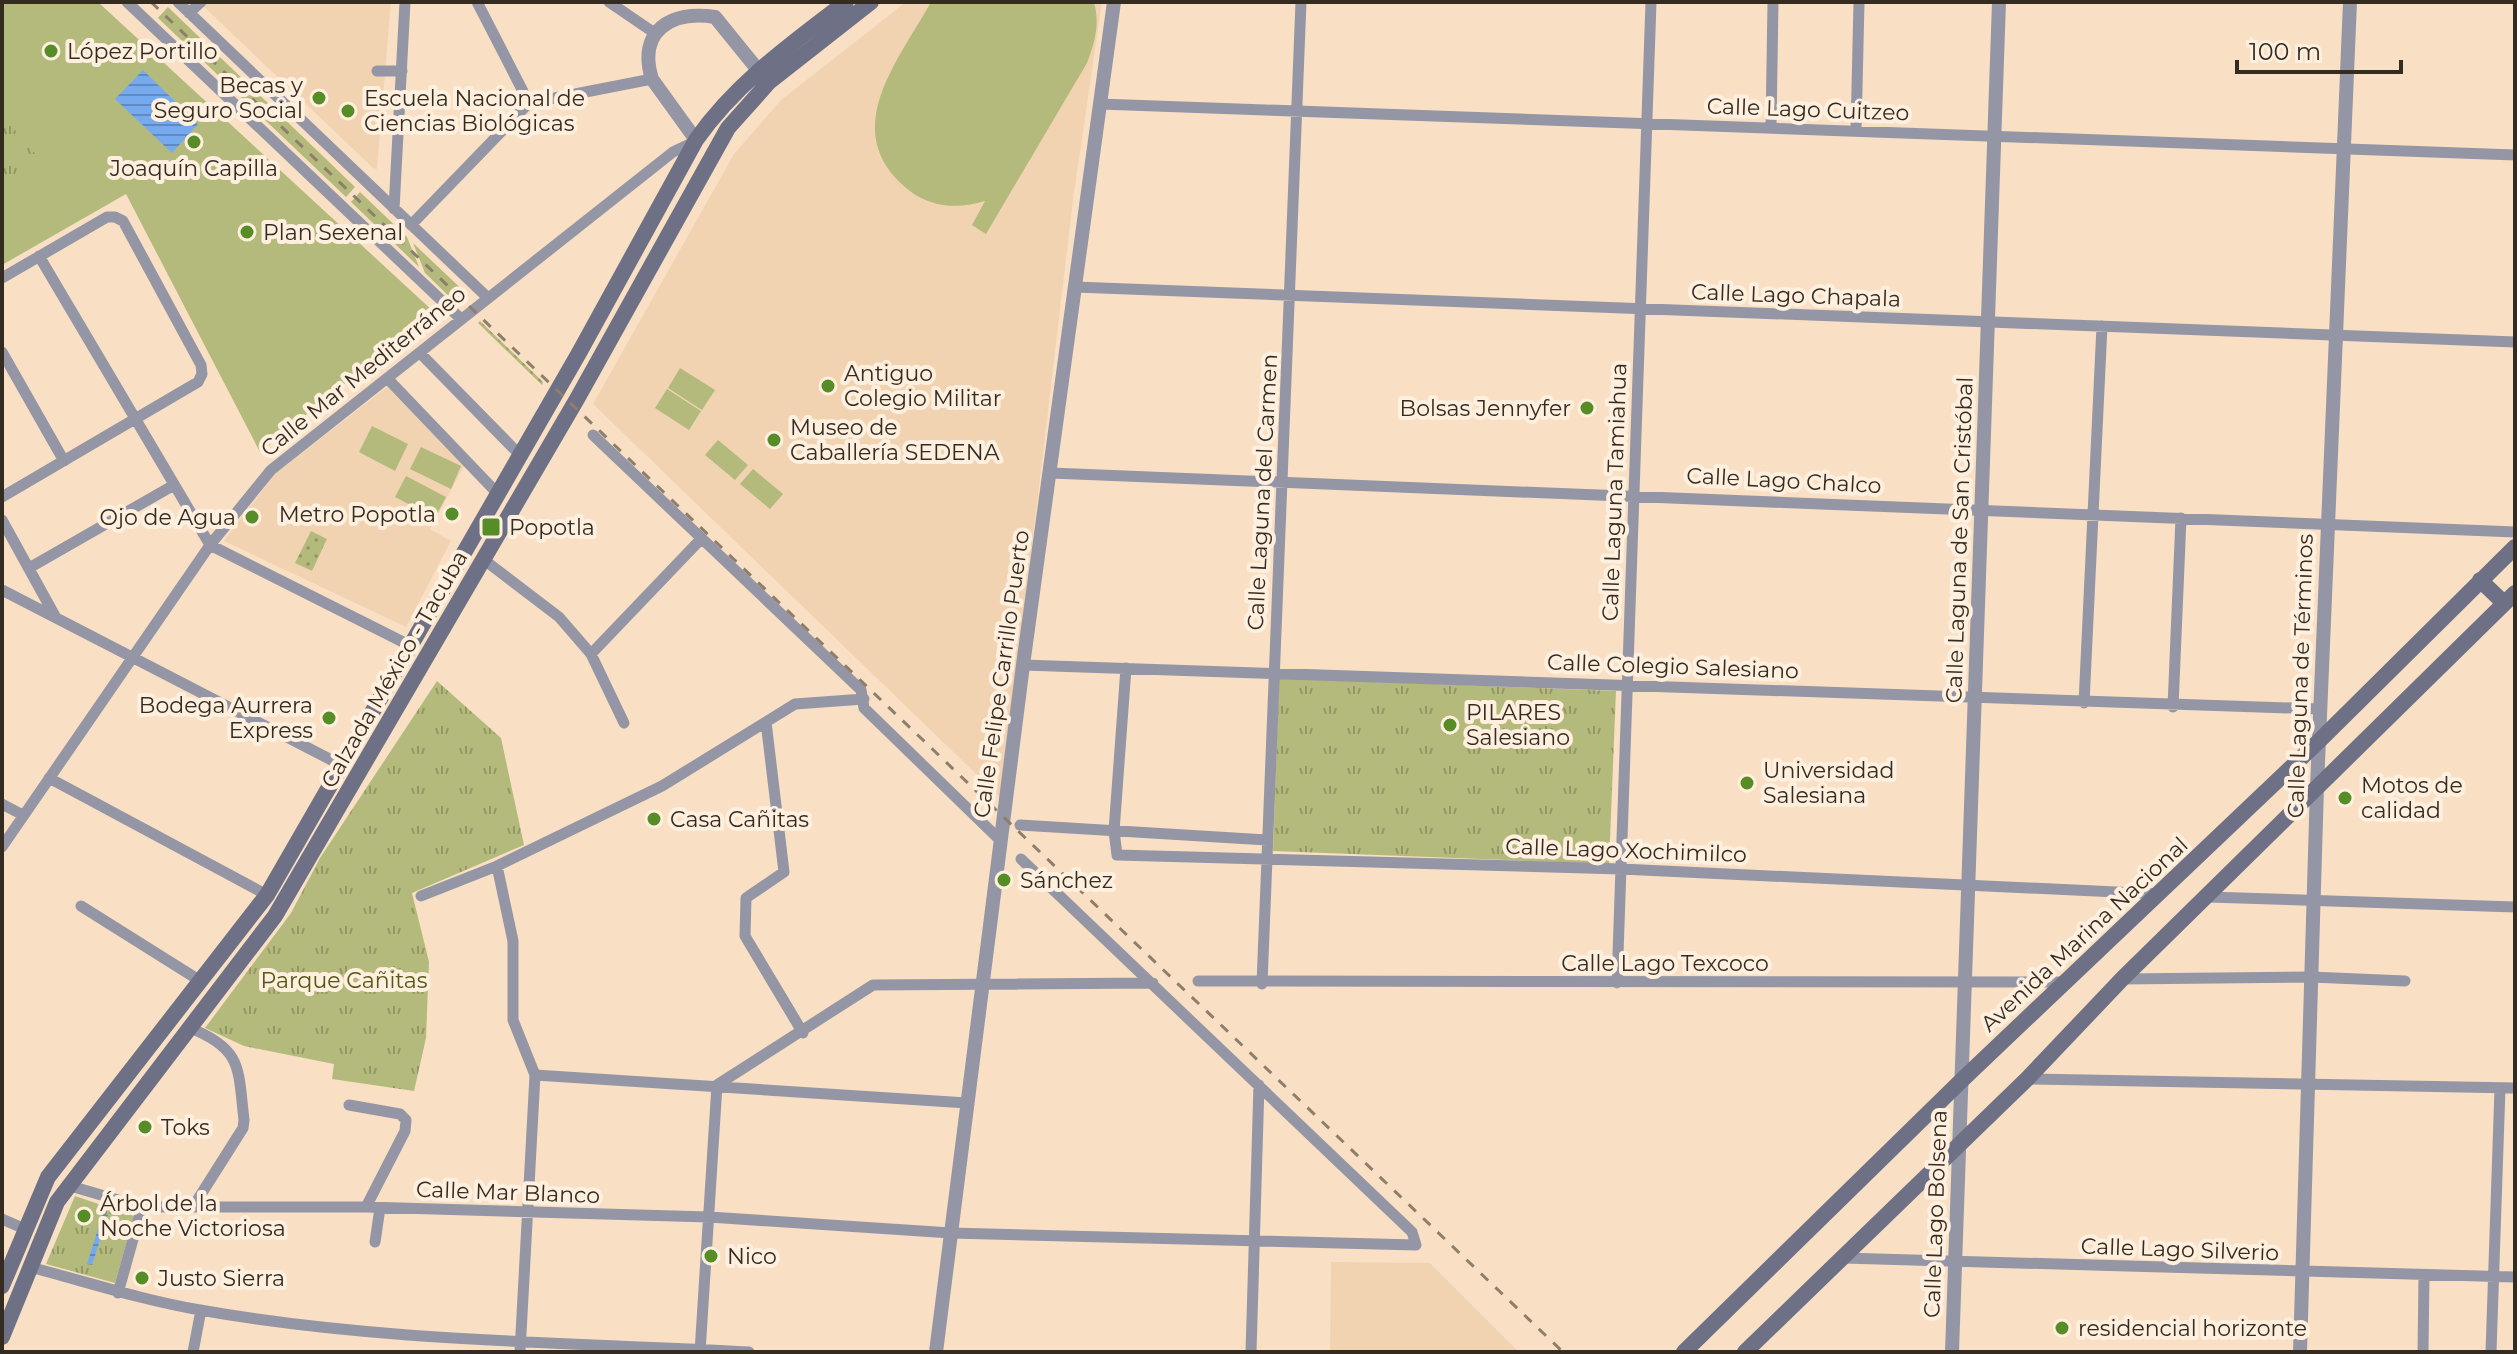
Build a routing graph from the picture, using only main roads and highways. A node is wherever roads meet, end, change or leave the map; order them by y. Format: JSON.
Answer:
{"nodes":[{"id":1,"x":846,"y":2,"type":"edge"},
{"id":2,"x":871,"y":2,"type":"edge"},
{"id":3,"x":764,"y":76,"type":"junction"},
{"id":4,"x":579,"y":353,"type":"junction"},
{"id":5,"x":594,"y":367,"type":"junction"},
{"id":6,"x":536,"y":427,"type":"junction"},
{"id":7,"x":554,"y":437,"type":"junction"},
{"id":8,"x":2515,"y":547,"type":"edge"},
{"id":9,"x":2480,"y":580,"type":"junction"},
{"id":10,"x":2510,"y":598,"type":"edge"},
{"id":11,"x":2,"y":1286,"type":"edge"},
{"id":12,"x":2,"y":1337,"type":"edge"},
{"id":13,"x":1684,"y":1352,"type":"edge"},
{"id":14,"x":1745,"y":1352,"type":"edge"}],
"edges":[{"from":1,"to":3,"type":"main road","name":"Calzada México - Tacuba"},
{"from":2,"to":3,"type":"main road","name":"Calzada México - Tacuba"},
{"from":3,"to":4,"type":"main road","name":"Calzada México - Tacuba"},
{"from":3,"to":5,"type":"main road","name":"Calzada México - Tacuba"},
{"from":4,"to":5,"type":"main road"},
{"from":4,"to":6,"type":"main road","name":"Calzada México - Tacuba"},
{"from":5,"to":7,"type":"main road","name":"Calzada México - Tacuba"},
{"from":6,"to":7,"type":"main road"},
{"from":6,"to":11,"type":"main road","name":"Calzada México - Tacuba"},
{"from":7,"to":12,"type":"main road","name":"Calzada México - Tacuba"},
{"from":8,"to":9,"type":"main road","name":"Avenida Marina Nacional"},
{"from":9,"to":10,"type":"main road"},
{"from":9,"to":13,"type":"main road","name":"Avenida Marina Nacional"},
{"from":10,"to":14,"type":"main road"}]}
